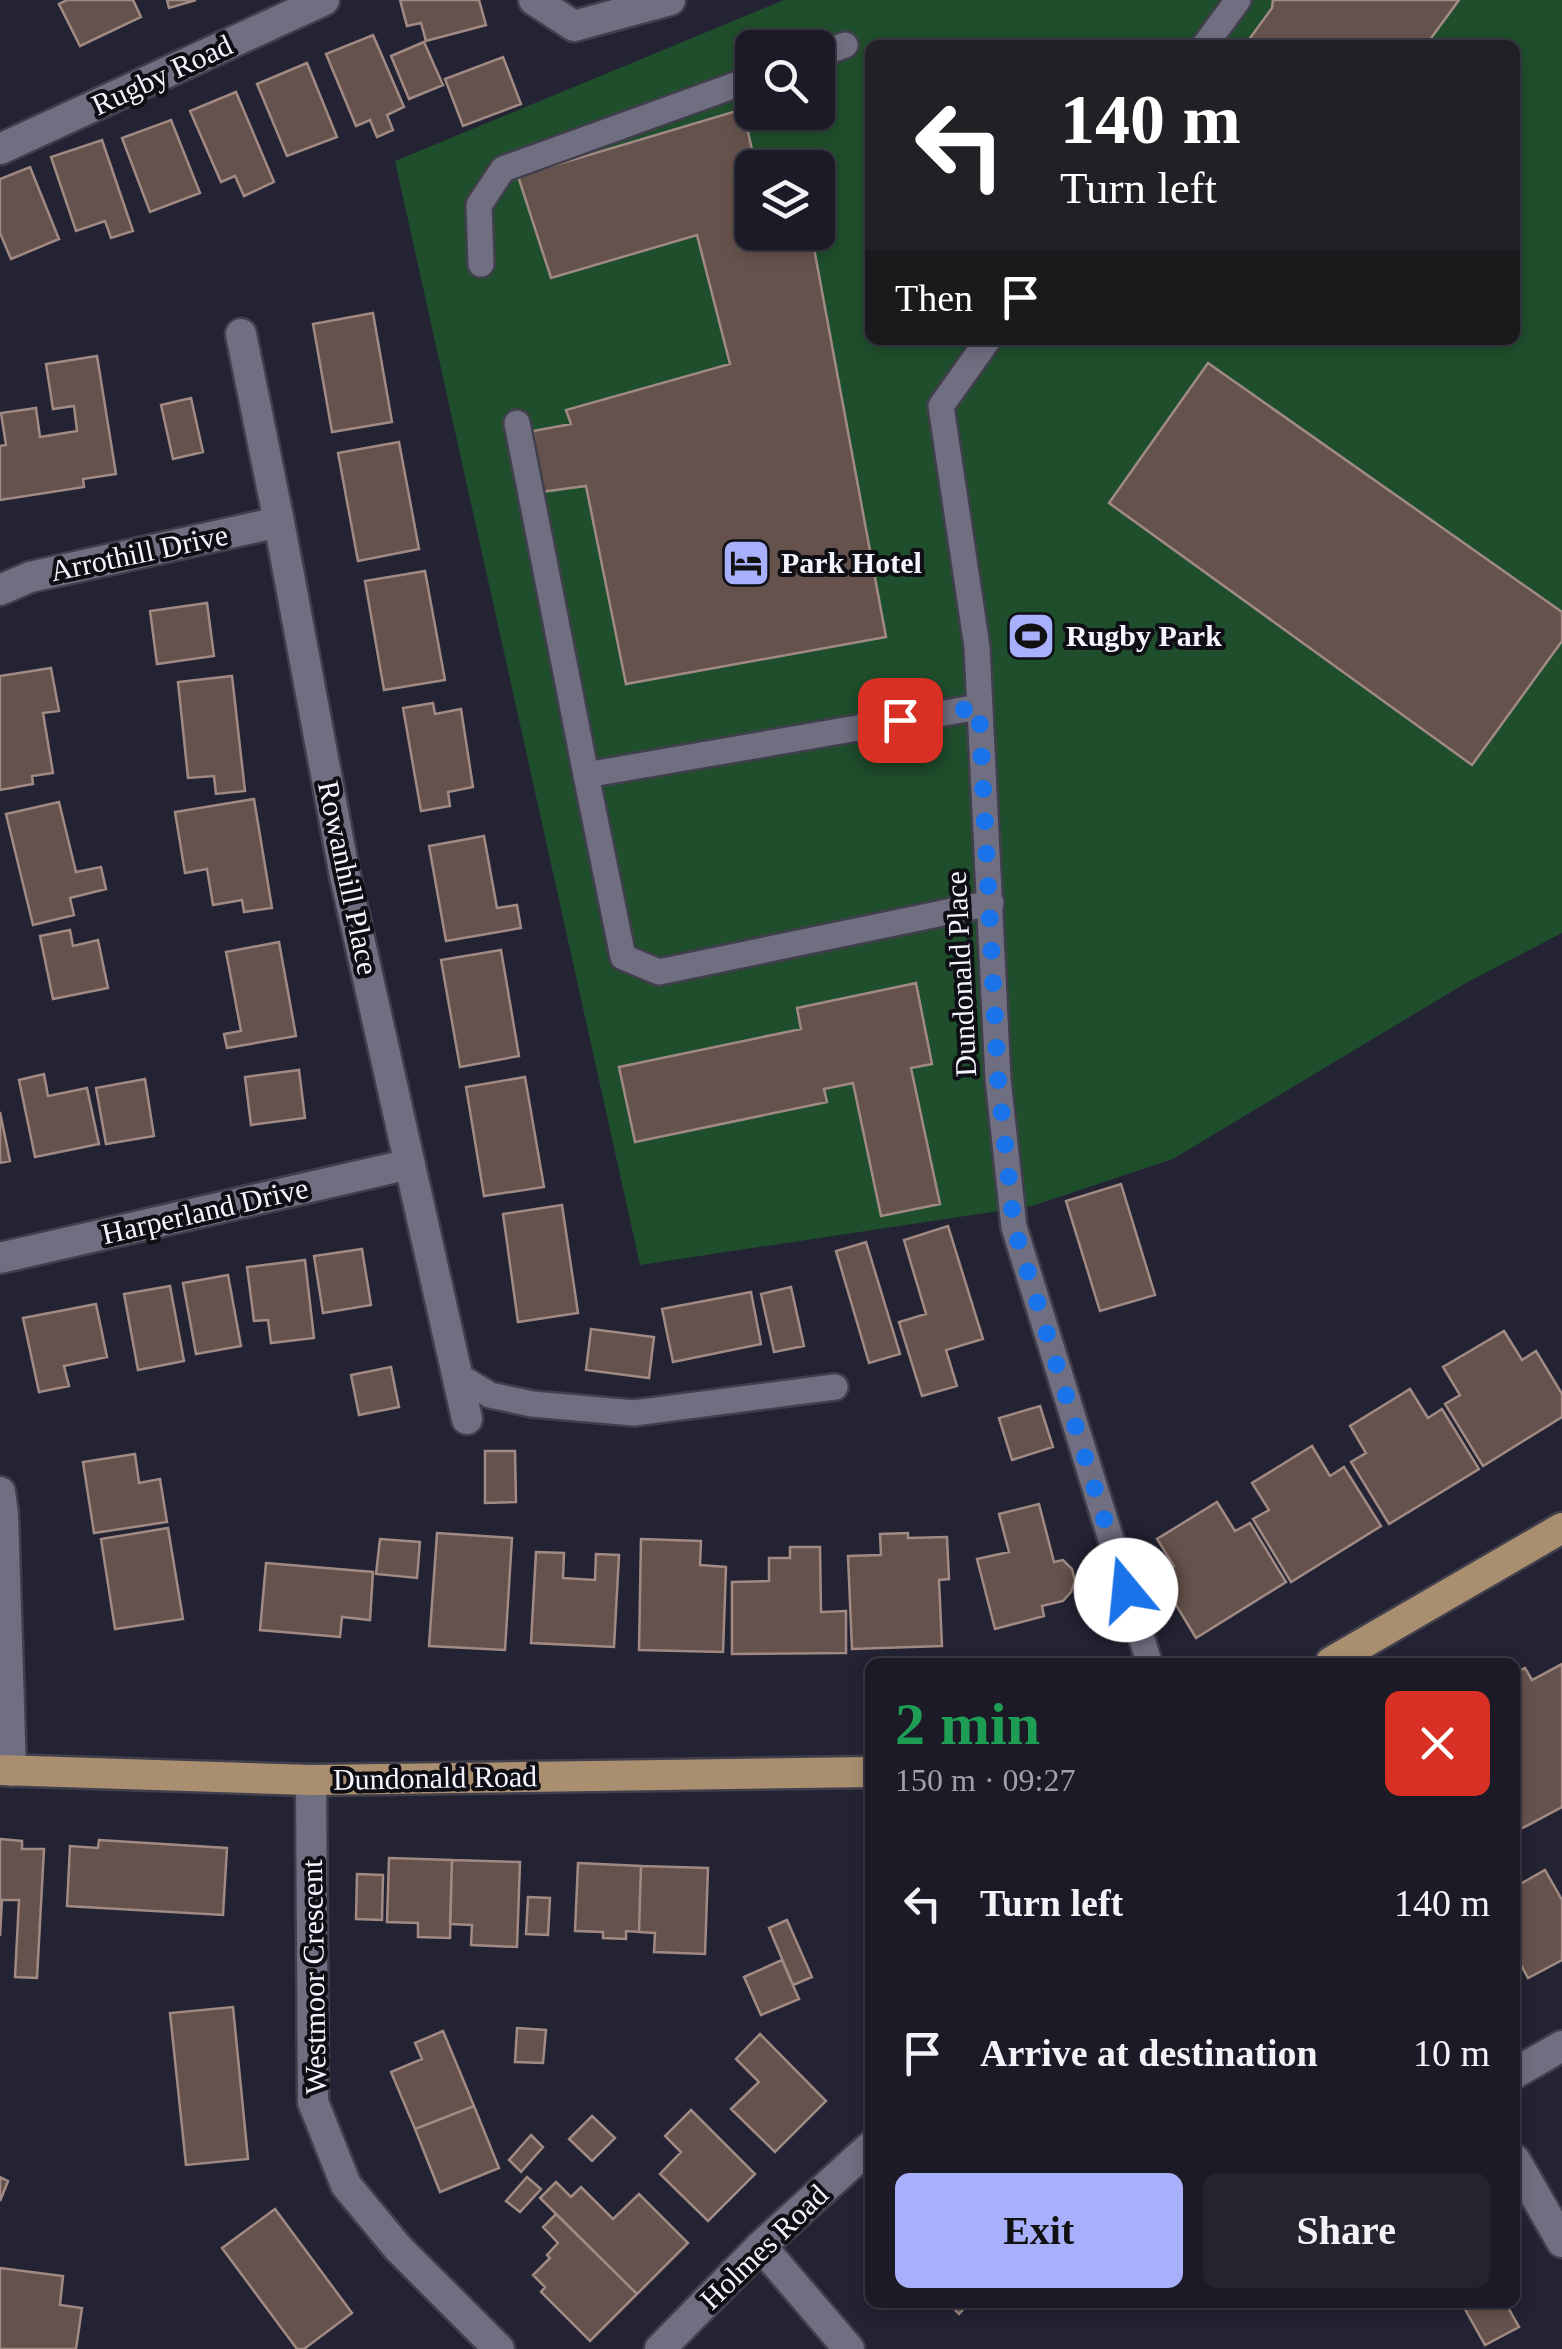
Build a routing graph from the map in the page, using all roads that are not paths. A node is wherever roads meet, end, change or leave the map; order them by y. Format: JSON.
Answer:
{"nodes":[{"id":1,"x":324,"y":0,"type":"edge"},
{"id":2,"x":534,"y":0,"type":"edge"},
{"id":3,"x":670,"y":0,"type":"edge"},
{"id":4,"x":1238,"y":0,"type":"edge"},
{"id":5,"x":1209,"y":40,"type":"edge"},
{"id":6,"x":845,"y":45,"type":"dead end"},
{"id":7,"x":835,"y":49,"type":"edge"},
{"id":8,"x":735,"y":84,"type":"edge"},
{"id":9,"x":0,"y":150,"type":"edge"},
{"id":10,"x":481,"y":264,"type":"dead end"},
{"id":11,"x":241,"y":334,"type":"dead end"},
{"id":12,"x":984,"y":345,"type":"edge"},
{"id":13,"x":517,"y":423,"type":"dead end"},
{"id":14,"x":279,"y":522,"type":"junction"},
{"id":15,"x":0,"y":590,"type":"edge"},
{"id":16,"x":979,"y":707,"type":"junction"},
{"id":17,"x":586,"y":775,"type":"junction"},
{"id":18,"x":990,"y":904,"type":"junction"},
{"id":19,"x":410,"y":1164,"type":"junction"},
{"id":20,"x":0,"y":1258,"type":"edge"},
{"id":21,"x":457,"y":1375,"type":"junction"},
{"id":22,"x":835,"y":1386,"type":"dead end"},
{"id":23,"x":467,"y":1419,"type":"dead end"},
{"id":24,"x":0,"y":1492,"type":"edge"},
{"id":25,"x":1562,"y":1528,"type":"edge"},
{"id":26,"x":1148,"y":1658,"type":"edge"},
{"id":27,"x":1338,"y":1658,"type":"edge"},
{"id":28,"x":6,"y":1770,"type":"edge"},
{"id":29,"x":865,"y":1772,"type":"edge"},
{"id":30,"x":310,"y":1780,"type":"junction"},
{"id":31,"x":1562,"y":2046,"type":"edge"},
{"id":32,"x":1520,"y":2070,"type":"edge"},
{"id":33,"x":865,"y":2152,"type":"edge"},
{"id":34,"x":1520,"y":2169,"type":"edge"},
{"id":35,"x":1562,"y":2242,"type":"edge"},
{"id":36,"x":761,"y":2246,"type":"junction"},
{"id":37,"x":499,"y":2349,"type":"edge"},
{"id":38,"x":660,"y":2349,"type":"edge"},
{"id":39,"x":849,"y":2349,"type":"edge"}],
"edges":[{"from":1,"to":9,"type":"street","name":"Rugby Road"},
{"from":2,"to":3,"type":"street"},
{"from":4,"to":5,"type":"lane"},
{"from":6,"to":7,"type":"lane"},
{"from":8,"to":10,"type":"lane"},
{"from":11,"to":14,"type":"street","name":"Rowanhill Place"},
{"from":12,"to":16,"type":"lane","name":"Dundonald Place"},
{"from":13,"to":17,"type":"lane"},
{"from":14,"to":15,"type":"street","name":"Arrothill Drive"},
{"from":14,"to":19,"type":"street","name":"Rowanhill Place"},
{"from":16,"to":17,"type":"lane"},
{"from":16,"to":18,"type":"lane","name":"Dundonald Place"},
{"from":17,"to":18,"type":"lane"},
{"from":18,"to":26,"type":"lane","name":"Dundonald Place"},
{"from":19,"to":20,"type":"street","name":"Harperland Drive"},
{"from":19,"to":21,"type":"street","name":"Rowanhill Place"},
{"from":21,"to":22,"type":"lane"},
{"from":21,"to":23,"type":"street","name":"Rowanhill Place"},
{"from":24,"to":28,"type":"street"},
{"from":25,"to":27,"type":"main road"},
{"from":28,"to":30,"type":"main road","name":"Dundonald Road"},
{"from":29,"to":30,"type":"main road","name":"Dundonald Road"},
{"from":30,"to":37,"type":"street","name":"Westmoor Crescent"},
{"from":31,"to":32,"type":"street"},
{"from":33,"to":36,"type":"street","name":"Holmes Road"},
{"from":34,"to":35,"type":"street"},
{"from":36,"to":38,"type":"street","name":"Holmes Road"},
{"from":36,"to":39,"type":"street"}]}
